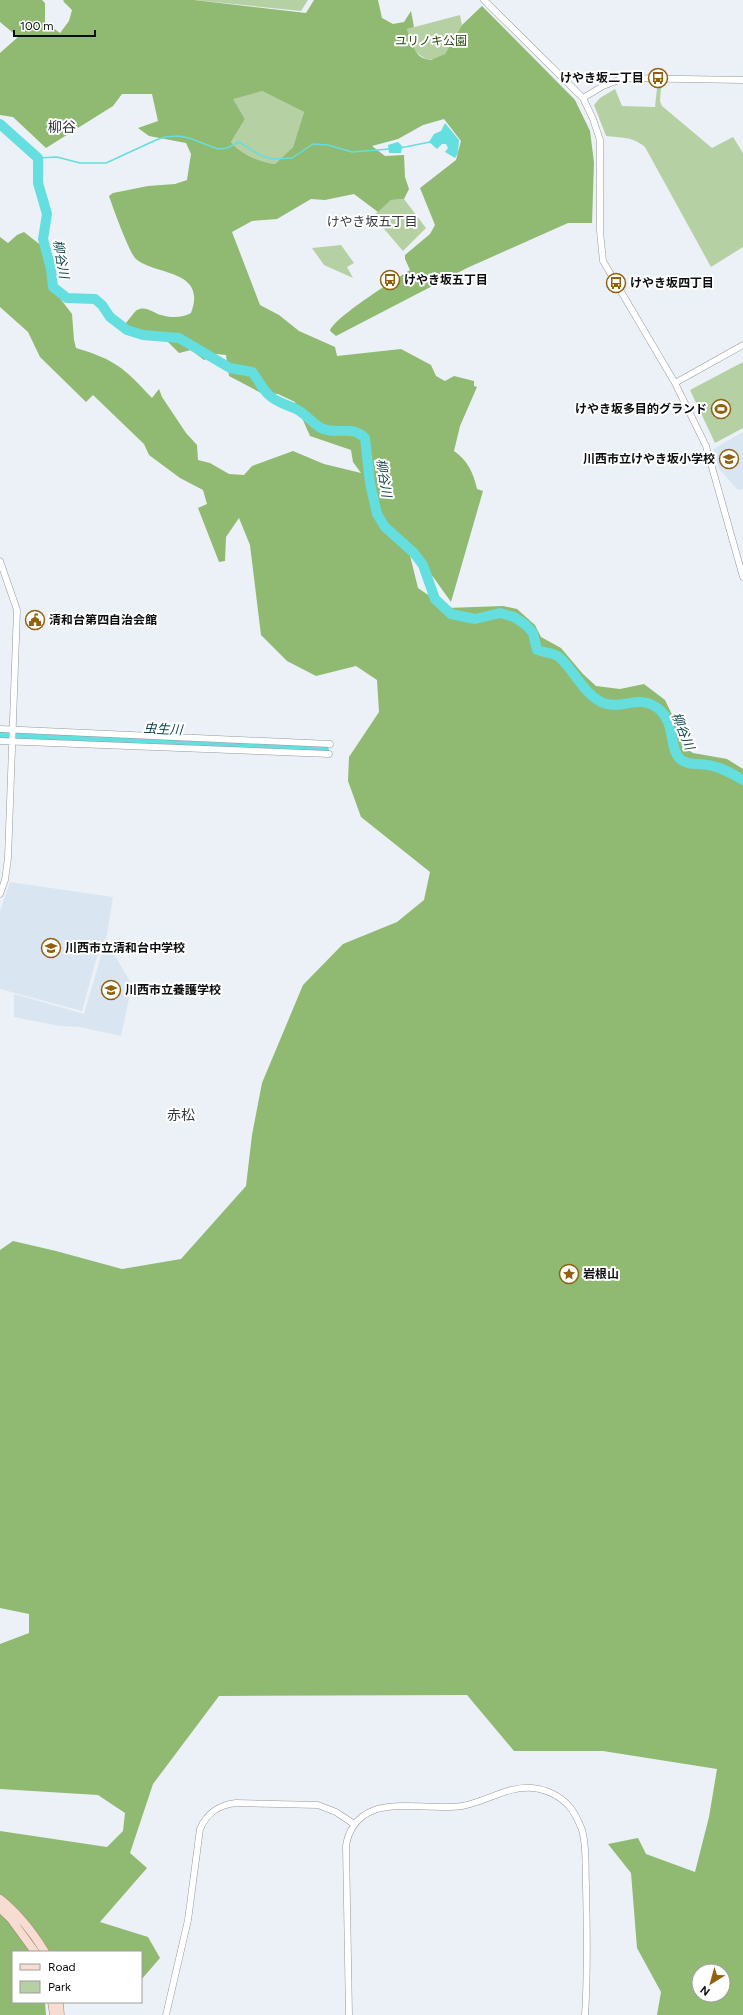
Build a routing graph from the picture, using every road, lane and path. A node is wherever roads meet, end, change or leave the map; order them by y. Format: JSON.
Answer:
{"nodes":[{"id":1,"x":484,"y":0,"type":"edge"},
{"id":2,"x":743,"y":80,"type":"edge"},
{"id":3,"x":583,"y":98,"type":"junction"},
{"id":4,"x":743,"y":345,"type":"edge"},
{"id":5,"x":675,"y":382,"type":"junction"},
{"id":6,"x":0,"y":560,"type":"edge"},
{"id":7,"x":743,"y":577,"type":"edge"},
{"id":8,"x":0,"y":729,"type":"edge"},
{"id":9,"x":14,"y":729,"type":"junction"},
{"id":10,"x":0,"y":741,"type":"edge"},
{"id":11,"x":13,"y":742,"type":"junction"},
{"id":12,"x":330,"y":744,"type":"dead end"},
{"id":13,"x":329,"y":754,"type":"dead end"},
{"id":14,"x":0,"y":894,"type":"edge"},
{"id":15,"x":354,"y":1824,"type":"junction"},
{"id":16,"x":0,"y":1899,"type":"edge"},
{"id":17,"x":0,"y":1908,"type":"edge"},
{"id":18,"x":34,"y":1951,"type":"edge"},
{"id":19,"x":44,"y":1951,"type":"edge"},
{"id":20,"x":52,"y":2003,"type":"edge"},
{"id":21,"x":59,"y":2003,"type":"edge"},
{"id":22,"x":54,"y":2015,"type":"edge"},
{"id":23,"x":60,"y":2015,"type":"edge"},
{"id":24,"x":166,"y":2015,"type":"edge"},
{"id":25,"x":349,"y":2015,"type":"edge"},
{"id":26,"x":585,"y":2015,"type":"edge"}],
"edges":[{"from":1,"to":3,"type":"street"},
{"from":2,"to":3,"type":"street"},
{"from":3,"to":5,"type":"street"},
{"from":4,"to":5,"type":"street"},
{"from":5,"to":7,"type":"street"},
{"from":6,"to":9,"type":"street"},
{"from":8,"to":9,"type":"street"},
{"from":9,"to":11,"type":"street"},
{"from":9,"to":12,"type":"street"},
{"from":10,"to":11,"type":"street"},
{"from":11,"to":13,"type":"street"},
{"from":11,"to":14,"type":"street"},
{"from":15,"to":24,"type":"street"},
{"from":15,"to":25,"type":"street"},
{"from":15,"to":26,"type":"street"},
{"from":16,"to":19,"type":"main road"},
{"from":17,"to":18,"type":"main road"},
{"from":20,"to":22,"type":"main road"},
{"from":21,"to":23,"type":"main road"}]}
